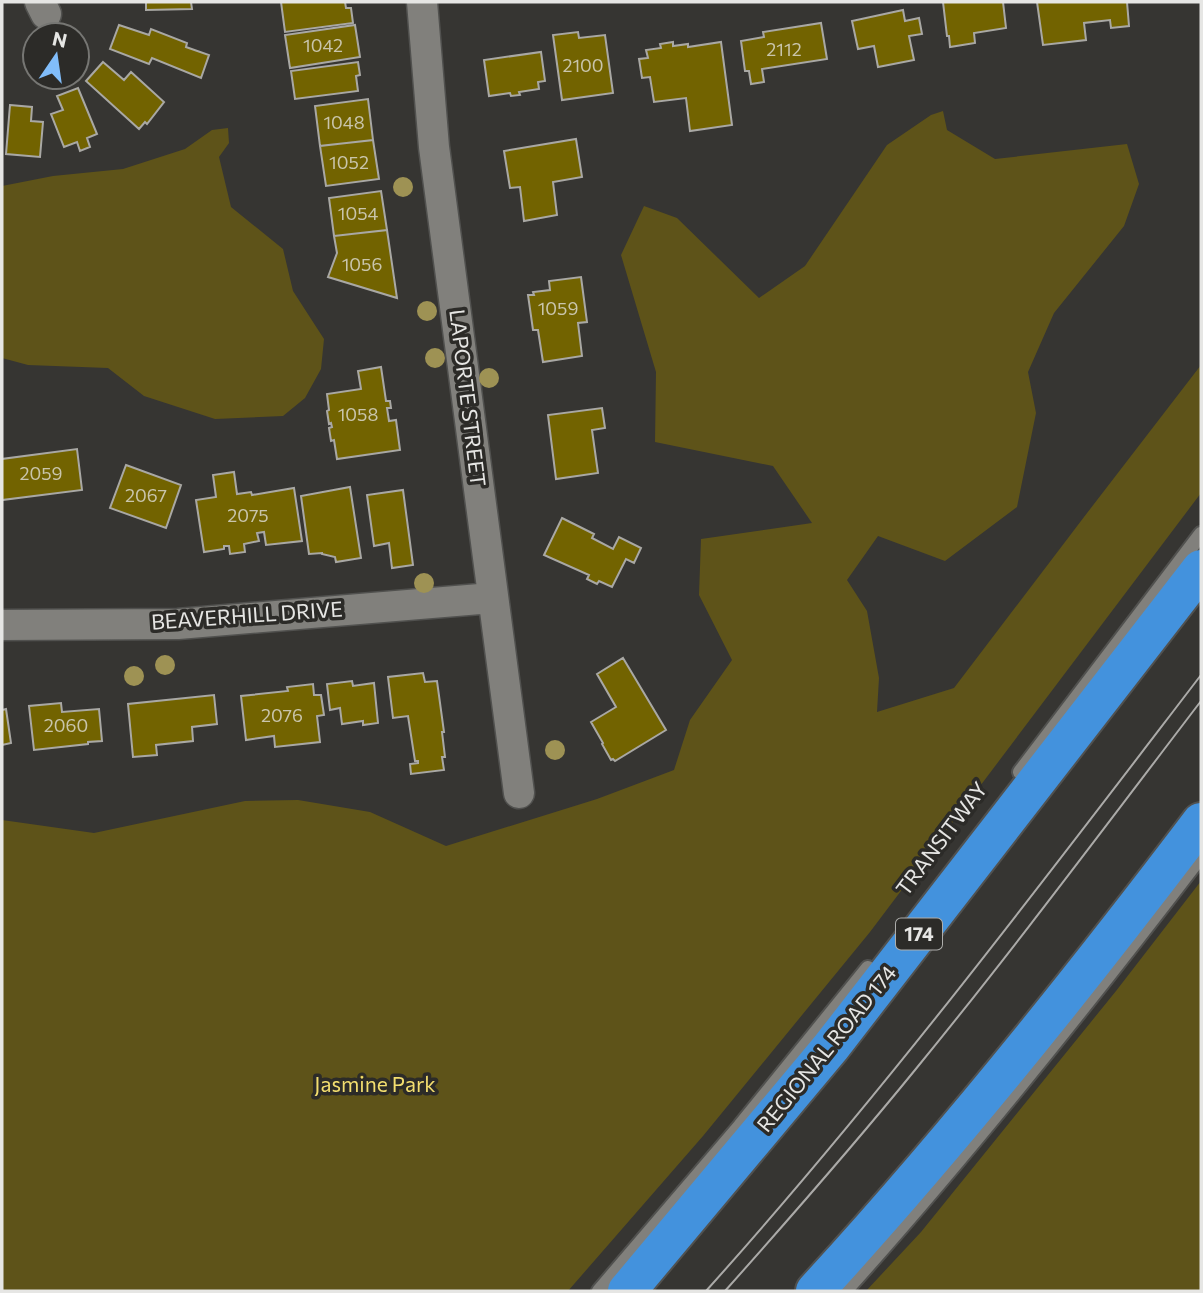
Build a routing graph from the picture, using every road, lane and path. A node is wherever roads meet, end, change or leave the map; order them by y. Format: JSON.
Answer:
{"nodes":[{"id":1,"x":422,"y":2,"type":"edge"},
{"id":2,"x":1201,"y":534,"type":"edge"},
{"id":3,"x":1201,"y":569,"type":"edge"},
{"id":4,"x":492,"y":598,"type":"junction"},
{"id":5,"x":2,"y":625,"type":"edge"},
{"id":6,"x":1014,"y":780,"type":"dead end"},
{"id":7,"x":519,"y":793,"type":"dead end"},
{"id":8,"x":1201,"y":822,"type":"edge"},
{"id":9,"x":1201,"y":856,"type":"edge"},
{"id":10,"x":878,"y":956,"type":"dead end"},
{"id":11,"x":599,"y":1291,"type":"edge"},
{"id":12,"x":627,"y":1291,"type":"edge"},
{"id":13,"x":815,"y":1291,"type":"edge"},
{"id":14,"x":845,"y":1291,"type":"edge"}],
"edges":[{"from":1,"to":4,"type":"street","name":"LAPORTE STREET"},
{"from":2,"to":6,"type":"lane","name":"TRANSITWAY"},
{"from":3,"to":12,"type":"highway","name":"REGIONAL ROAD 174","number":"174"},
{"from":4,"to":5,"type":"street","name":"BEAVERHILL DRIVE"},
{"from":4,"to":7,"type":"street","name":"LAPORTE STREET"},
{"from":8,"to":13,"type":"highway"},
{"from":9,"to":14,"type":"lane"},
{"from":10,"to":11,"type":"lane"}]}
